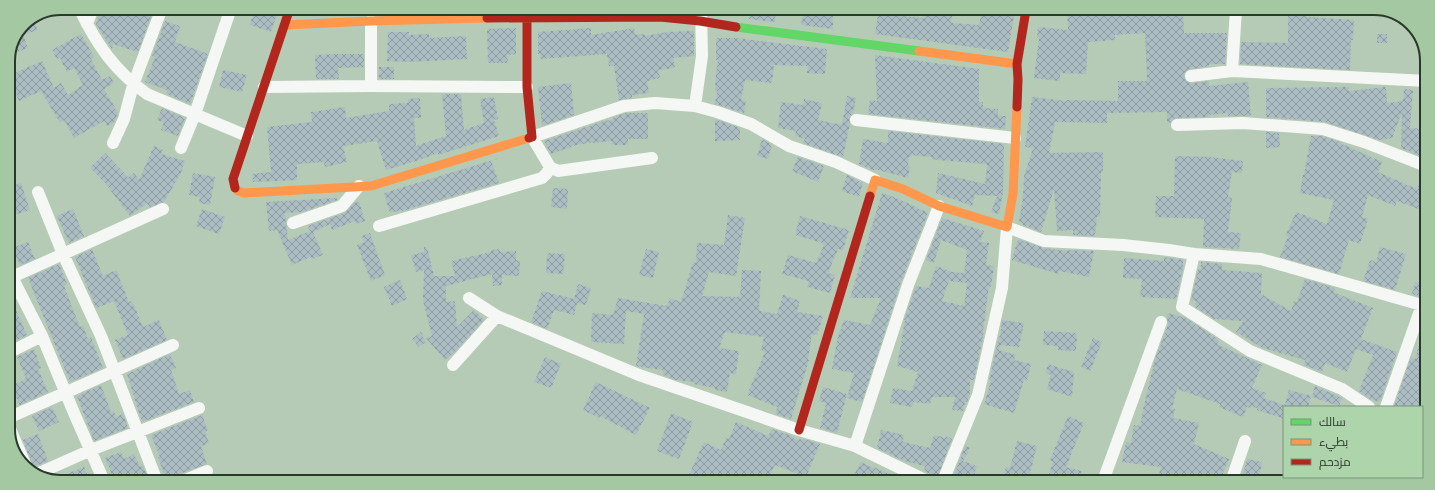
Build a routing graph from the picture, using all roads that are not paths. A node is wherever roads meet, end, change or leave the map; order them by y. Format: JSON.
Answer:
{"nodes":[{"id":1,"x":82,"y":15,"type":"edge"},
{"id":2,"x":90,"y":15,"type":"edge"},
{"id":3,"x":159,"y":15,"type":"edge"},
{"id":4,"x":229,"y":15,"type":"edge"},
{"id":5,"x":288,"y":15,"type":"edge"},
{"id":6,"x":488,"y":15,"type":"edge"},
{"id":7,"x":527,"y":15,"type":"edge"},
{"id":8,"x":594,"y":15,"type":"edge"},
{"id":9,"x":700,"y":15,"type":"edge"},
{"id":10,"x":1025,"y":15,"type":"edge"},
{"id":11,"x":1236,"y":15,"type":"edge"},
{"id":12,"x":371,"y":21,"type":"junction"},
{"id":13,"x":87,"y":24,"type":"junction"},
{"id":14,"x":285,"y":24,"type":"junction"},
{"id":15,"x":1017,"y":64,"type":"junction"},
{"id":16,"x":1232,"y":70,"type":"junction"},
{"id":17,"x":1191,"y":76,"type":"dead end"},
{"id":18,"x":1420,"y":81,"type":"edge"},
{"id":19,"x":133,"y":85,"type":"junction"},
{"id":20,"x":371,"y":86,"type":"junction"},
{"id":21,"x":264,"y":87,"type":"junction"},
{"id":22,"x":527,"y":87,"type":"junction"},
{"id":23,"x":694,"y":106,"type":"junction"},
{"id":24,"x":195,"y":114,"type":"junction"},
{"id":25,"x":856,"y":120,"type":"dead end"},
{"id":26,"x":1177,"y":125,"type":"dead end"},
{"id":27,"x":247,"y":136,"type":"junction"},
{"id":28,"x":532,"y":137,"type":"junction"},
{"id":29,"x":1015,"y":138,"type":"junction"},
{"id":30,"x":113,"y":143,"type":"dead end"},
{"id":31,"x":181,"y":148,"type":"dead end"},
{"id":32,"x":652,"y":158,"type":"dead end"},
{"id":33,"x":1420,"y":164,"type":"edge"},
{"id":34,"x":550,"y":167,"type":"junction"},
{"id":35,"x":875,"y":180,"type":"junction"},
{"id":36,"x":359,"y":186,"type":"junction"},
{"id":37,"x":38,"y":192,"type":"dead end"},
{"id":38,"x":939,"y":206,"type":"junction"},
{"id":39,"x":163,"y":209,"type":"dead end"},
{"id":40,"x":293,"y":223,"type":"dead end"},
{"id":41,"x":379,"y":226,"type":"dead end"},
{"id":42,"x":1008,"y":227,"type":"junction"},
{"id":43,"x":64,"y":254,"type":"junction"},
{"id":44,"x":1194,"y":254,"type":"junction"},
{"id":45,"x":15,"y":273,"type":"edge"},
{"id":46,"x":15,"y":286,"type":"edge"},
{"id":47,"x":469,"y":298,"type":"dead end"},
{"id":48,"x":1420,"y":304,"type":"edge"},
{"id":49,"x":497,"y":316,"type":"junction"},
{"id":50,"x":1420,"y":316,"type":"edge"},
{"id":51,"x":1162,"y":322,"type":"dead end"},
{"id":52,"x":42,"y":336,"type":"junction"},
{"id":53,"x":173,"y":345,"type":"dead end"},
{"id":54,"x":15,"y":350,"type":"edge"},
{"id":55,"x":453,"y":365,"type":"dead end"},
{"id":56,"x":114,"y":371,"type":"junction"},
{"id":57,"x":65,"y":392,"type":"junction"},
{"id":58,"x":1368,"y":406,"type":"edge"},
{"id":59,"x":1386,"y":406,"type":"edge"},
{"id":60,"x":199,"y":408,"type":"dead end"},
{"id":61,"x":15,"y":415,"type":"edge"},
{"id":62,"x":799,"y":430,"type":"junction"},
{"id":63,"x":138,"y":431,"type":"junction"},
{"id":64,"x":1245,"y":441,"type":"dead end"},
{"id":65,"x":855,"y":446,"type":"junction"},
{"id":66,"x":91,"y":450,"type":"junction"},
{"id":67,"x":43,"y":471,"type":"edge"},
{"id":68,"x":207,"y":471,"type":"dead end"},
{"id":69,"x":101,"y":475,"type":"edge"},
{"id":70,"x":154,"y":475,"type":"edge"},
{"id":71,"x":197,"y":475,"type":"edge"},
{"id":72,"x":915,"y":475,"type":"edge"},
{"id":73,"x":945,"y":475,"type":"edge"},
{"id":74,"x":1105,"y":475,"type":"edge"},
{"id":75,"x":1233,"y":475,"type":"edge"}],
"edges":[{"from":1,"to":13,"type":"street"},
{"from":2,"to":13,"type":"street"},
{"from":3,"to":19,"type":"street"},
{"from":4,"to":24,"type":"street"},
{"from":5,"to":14,"type":"street"},
{"from":6,"to":12,"type":"street"},
{"from":7,"to":22,"type":"street"},
{"from":8,"to":9,"type":"street"},
{"from":9,"to":15,"type":"street"},
{"from":9,"to":23,"type":"street"},
{"from":10,"to":15,"type":"street"},
{"from":11,"to":16,"type":"street"},
{"from":12,"to":14,"type":"street"},
{"from":12,"to":20,"type":"street"},
{"from":13,"to":19,"type":"street"},
{"from":14,"to":21,"type":"street"},
{"from":15,"to":29,"type":"street"},
{"from":16,"to":17,"type":"street"},
{"from":16,"to":18,"type":"street"},
{"from":19,"to":24,"type":"street"},
{"from":19,"to":30,"type":"street"},
{"from":20,"to":21,"type":"street"},
{"from":20,"to":22,"type":"street"},
{"from":21,"to":27,"type":"street"},
{"from":22,"to":28,"type":"street"},
{"from":23,"to":28,"type":"street"},
{"from":23,"to":35,"type":"street"},
{"from":24,"to":27,"type":"street"},
{"from":24,"to":31,"type":"street"},
{"from":25,"to":29,"type":"street"},
{"from":26,"to":33,"type":"street"},
{"from":27,"to":36,"type":"street"},
{"from":28,"to":34,"type":"street"},
{"from":28,"to":36,"type":"street"},
{"from":29,"to":42,"type":"street"},
{"from":32,"to":34,"type":"street"},
{"from":34,"to":41,"type":"street"},
{"from":35,"to":38,"type":"street"},
{"from":35,"to":62,"type":"street"},
{"from":36,"to":40,"type":"street"},
{"from":37,"to":43,"type":"street"},
{"from":38,"to":42,"type":"street"},
{"from":38,"to":65,"type":"street"},
{"from":39,"to":43,"type":"street"},
{"from":42,"to":44,"type":"street"},
{"from":42,"to":73,"type":"street"},
{"from":43,"to":45,"type":"street"},
{"from":43,"to":56,"type":"street"},
{"from":44,"to":48,"type":"street"},
{"from":44,"to":58,"type":"street"},
{"from":46,"to":52,"type":"street"},
{"from":47,"to":49,"type":"street"},
{"from":49,"to":55,"type":"street"},
{"from":49,"to":62,"type":"street"},
{"from":50,"to":59,"type":"street"},
{"from":51,"to":74,"type":"street"},
{"from":52,"to":54,"type":"street"},
{"from":52,"to":57,"type":"street"},
{"from":53,"to":56,"type":"street"},
{"from":56,"to":57,"type":"street"},
{"from":56,"to":63,"type":"street"},
{"from":57,"to":61,"type":"street"},
{"from":57,"to":66,"type":"street"},
{"from":60,"to":63,"type":"street"},
{"from":62,"to":65,"type":"street"},
{"from":63,"to":66,"type":"street"},
{"from":63,"to":70,"type":"street"},
{"from":64,"to":75,"type":"street"},
{"from":65,"to":72,"type":"street"},
{"from":66,"to":67,"type":"street"},
{"from":66,"to":69,"type":"street"},
{"from":68,"to":71,"type":"street"}]}
